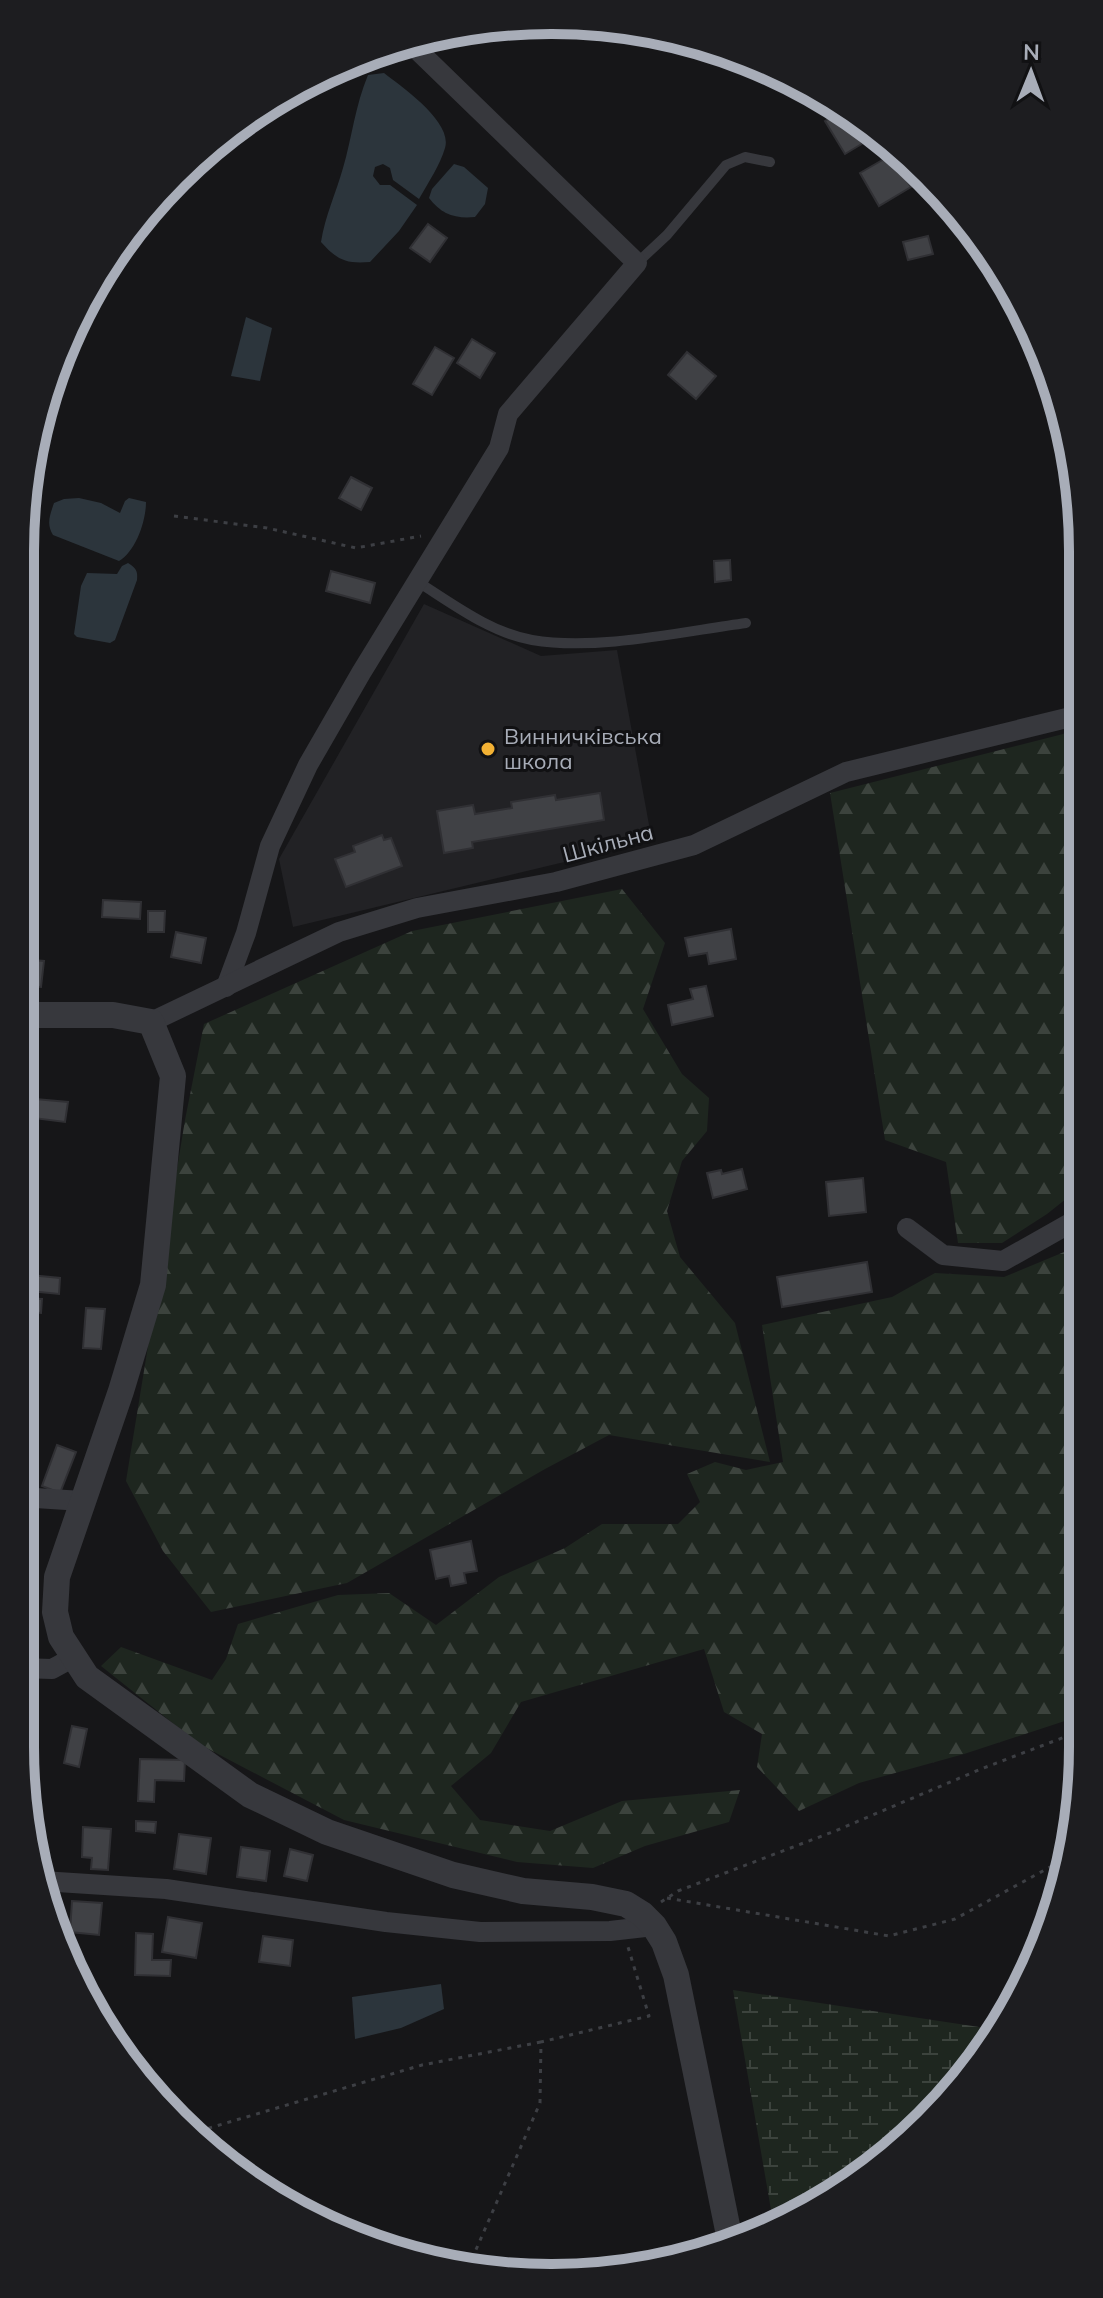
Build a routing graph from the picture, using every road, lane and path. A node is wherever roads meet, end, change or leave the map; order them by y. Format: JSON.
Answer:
{"nodes":[{"id":1,"x":419,"y":52,"type":"edge"},
{"id":2,"x":770,"y":162,"type":"dead end"},
{"id":3,"x":637,"y":263,"type":"junction"},
{"id":4,"x":174,"y":516,"type":"dead end"},
{"id":5,"x":442,"y":544,"type":"junction"},
{"id":6,"x":418,"y":582,"type":"junction"},
{"id":7,"x":746,"y":623,"type":"dead end"},
{"id":8,"x":1069,"y":717,"type":"edge"},
{"id":9,"x":226,"y":987,"type":"junction"},
{"id":10,"x":34,"y":1015,"type":"edge"},
{"id":11,"x":151,"y":1022,"type":"junction"},
{"id":12,"x":1069,"y":1224,"type":"edge"},
{"id":13,"x":907,"y":1228,"type":"dead end"},
{"id":14,"x":34,"y":1498,"type":"edge"},
{"id":15,"x":82,"y":1501,"type":"junction"},
{"id":16,"x":74,"y":1657,"type":"junction"},
{"id":17,"x":34,"y":1668,"type":"edge"},
{"id":18,"x":1069,"y":1735,"type":"edge"},
{"id":19,"x":1055,"y":1865,"type":"edge"},
{"id":20,"x":52,"y":1882,"type":"edge"},
{"id":21,"x":667,"y":1898,"type":"junction"},
{"id":22,"x":639,"y":1923,"type":"junction"},
{"id":23,"x":541,"y":2042,"type":"junction"},
{"id":24,"x":204,"y":2130,"type":"edge"},
{"id":25,"x":729,"y":2233,"type":"edge"},
{"id":26,"x":472,"y":2258,"type":"edge"}],
"edges":[{"from":1,"to":3,"type":"street"},
{"from":2,"to":3,"type":"lane"},
{"from":3,"to":5,"type":"street"},
{"from":4,"to":5,"type":"path"},
{"from":5,"to":6,"type":"street"},
{"from":6,"to":7,"type":"lane"},
{"from":6,"to":9,"type":"street"},
{"from":8,"to":9,"type":"street","name":"Шкільна"},
{"from":9,"to":11,"type":"street","name":"Шкільна"},
{"from":10,"to":11,"type":"street"},
{"from":11,"to":15,"type":"street"},
{"from":12,"to":13,"type":"street"},
{"from":14,"to":15,"type":"street"},
{"from":15,"to":16,"type":"street"},
{"from":16,"to":17,"type":"street"},
{"from":16,"to":22,"type":"street"},
{"from":18,"to":21,"type":"path"},
{"from":19,"to":21,"type":"path"},
{"from":20,"to":22,"type":"street"},
{"from":21,"to":22,"type":"path"},
{"from":22,"to":23,"type":"path"},
{"from":22,"to":25,"type":"street"},
{"from":23,"to":24,"type":"path"},
{"from":23,"to":26,"type":"path"}]}
